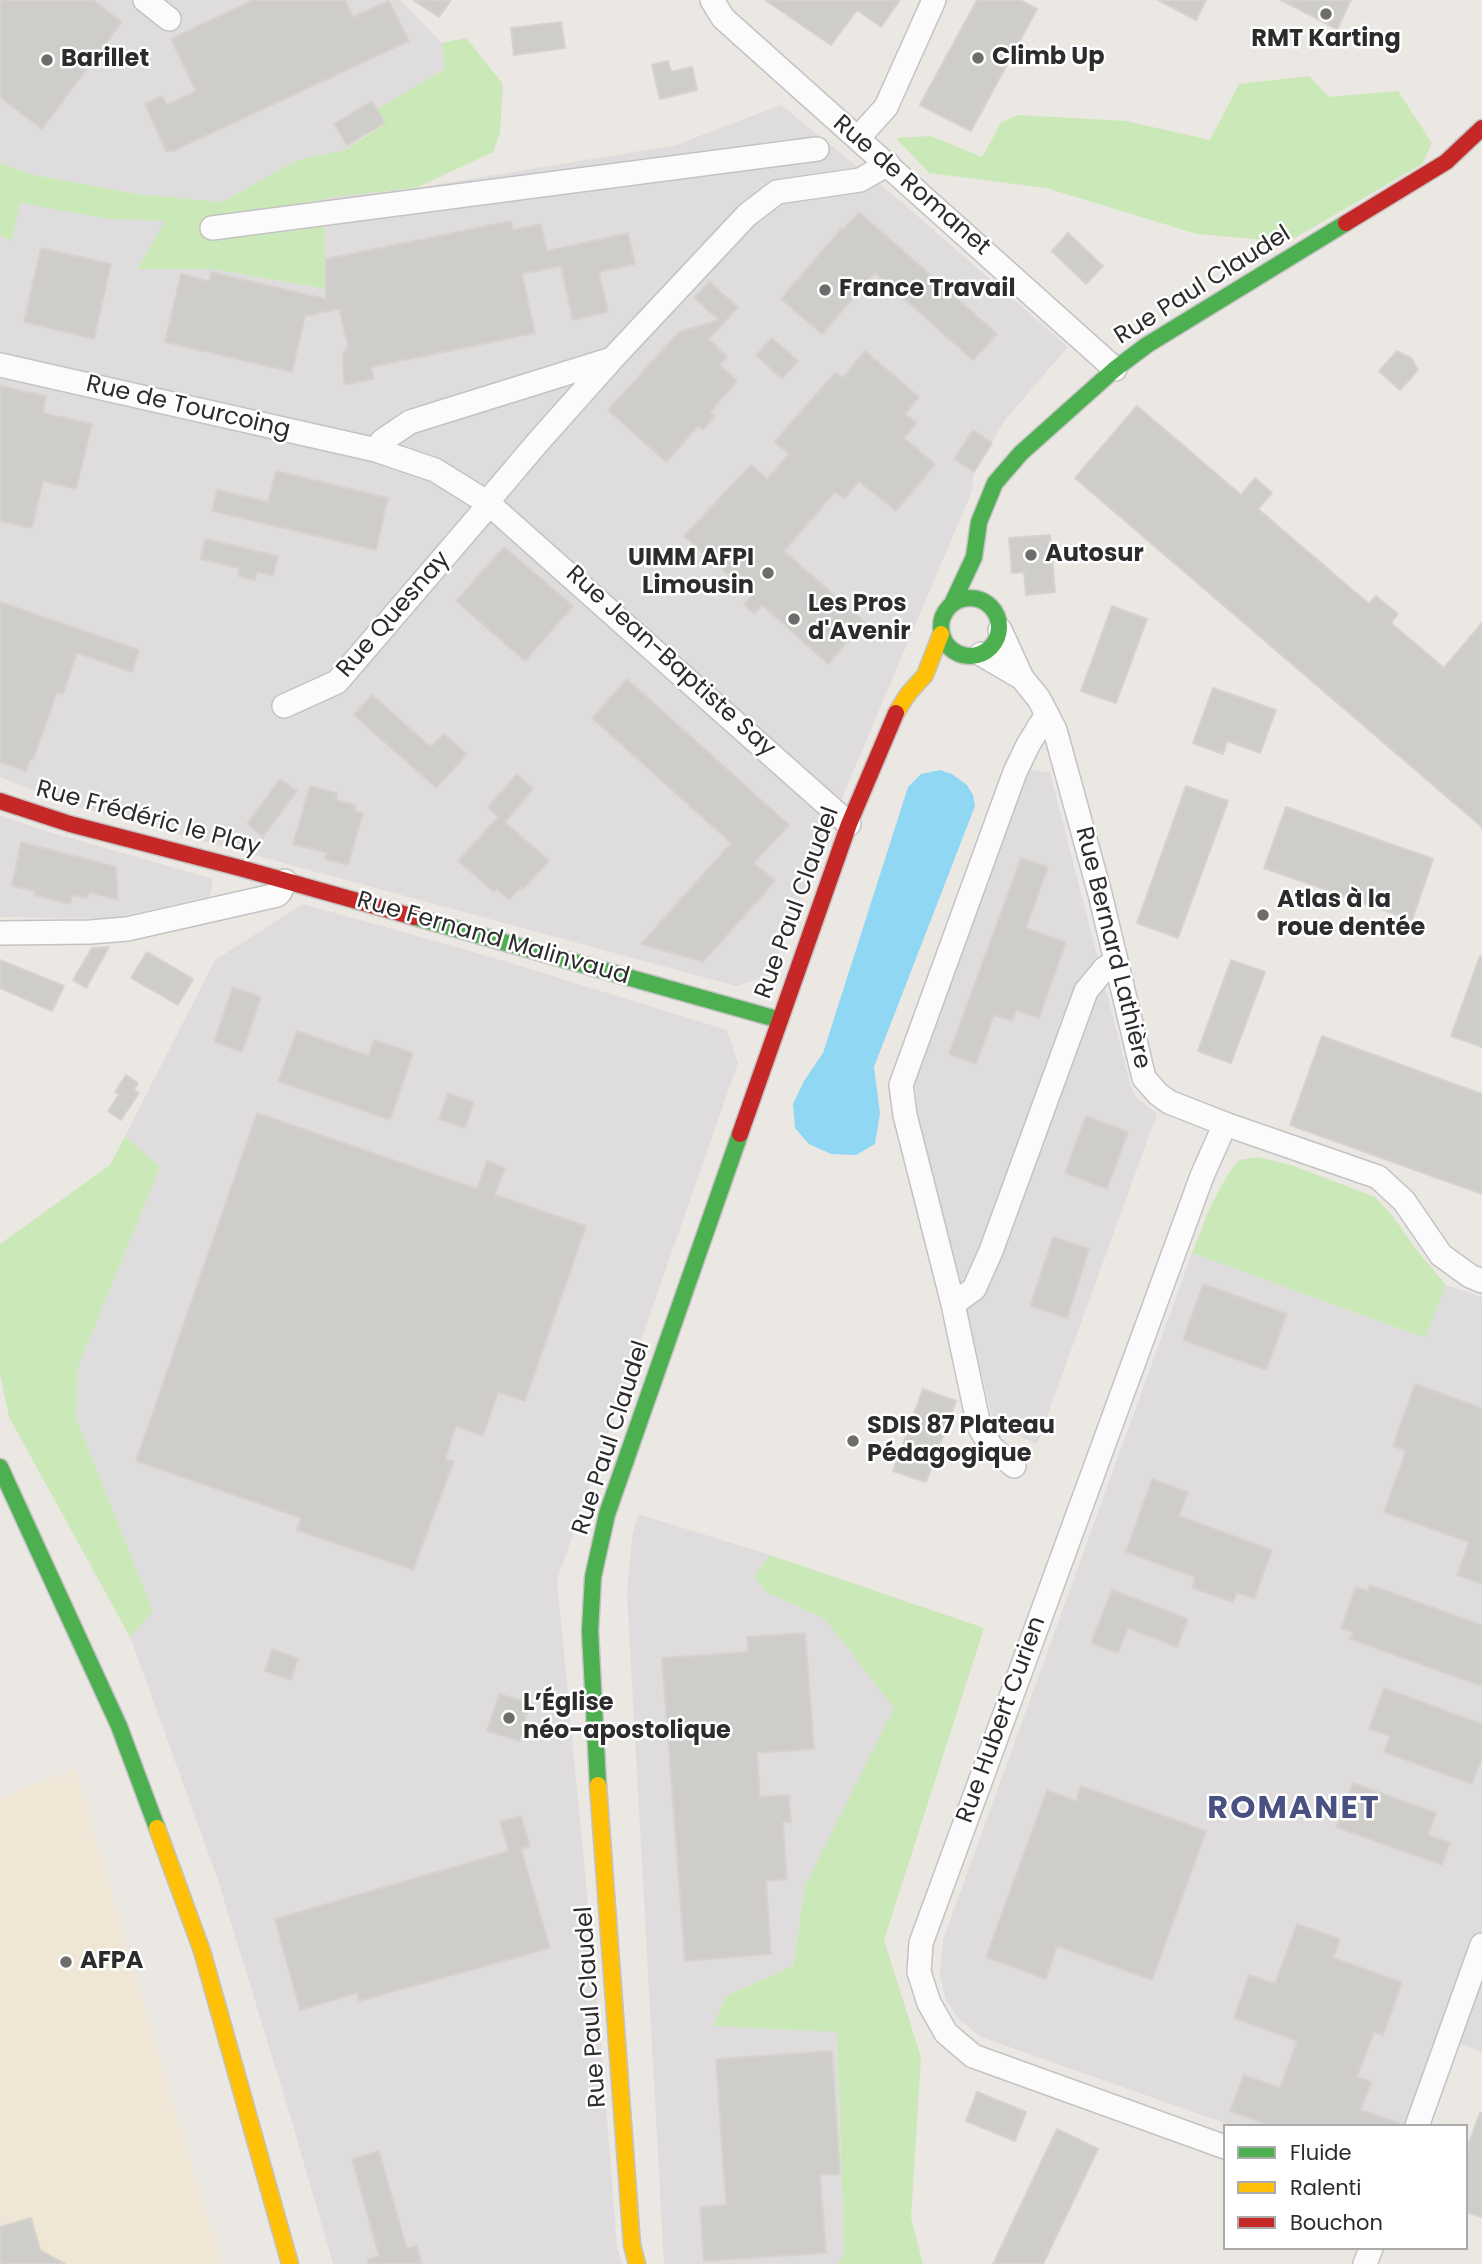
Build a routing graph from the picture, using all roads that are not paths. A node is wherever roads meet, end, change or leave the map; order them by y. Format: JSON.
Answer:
{"nodes":[{"id":1,"x":145,"y":0,"type":"edge"},
{"id":2,"x":712,"y":0,"type":"edge"},
{"id":3,"x":934,"y":0,"type":"edge"},
{"id":4,"x":169,"y":19,"type":"dead end"},
{"id":5,"x":1482,"y":128,"type":"edge"},
{"id":6,"x":858,"y":138,"type":"junction"},
{"id":7,"x":817,"y":149,"type":"dead end"},
{"id":8,"x":888,"y":164,"type":"junction"},
{"id":9,"x":212,"y":228,"type":"dead end"},
{"id":10,"x":612,"y":359,"type":"junction"},
{"id":11,"x":0,"y":365,"type":"edge"},
{"id":12,"x":1115,"y":369,"type":"junction"},
{"id":13,"x":376,"y":450,"type":"junction"},
{"id":14,"x":488,"y":503,"type":"junction"},
{"id":15,"x":974,"y":557,"type":"junction"},
{"id":16,"x":952,"y":604,"type":"junction"},
{"id":17,"x":988,"y":604,"type":"junction"},
{"id":18,"x":1000,"y":630,"type":"junction"},
{"id":19,"x":941,"y":634,"type":"junction"},
{"id":20,"x":973,"y":655,"type":"junction"},
{"id":21,"x":925,"y":675,"type":"junction"},
{"id":22,"x":1022,"y":678,"type":"junction"},
{"id":23,"x":284,"y":706,"type":"dead end"},
{"id":24,"x":1047,"y":714,"type":"junction"},
{"id":25,"x":0,"y":801,"type":"edge"},
{"id":26,"x":849,"y":824,"type":"junction"},
{"id":27,"x":240,"y":868,"type":"junction"},
{"id":28,"x":285,"y":881,"type":"junction"},
{"id":29,"x":213,"y":909,"type":"junction"},
{"id":30,"x":0,"y":933,"type":"edge"},
{"id":31,"x":1116,"y":962,"type":"junction"},
{"id":32,"x":780,"y":1020,"type":"junction"},
{"id":33,"x":1225,"y":1124,"type":"junction"},
{"id":34,"x":1482,"y":1281,"type":"edge"},
{"id":35,"x":953,"y":1304,"type":"junction"},
{"id":36,"x":1014,"y":1466,"type":"dead end"},
{"id":37,"x":0,"y":1467,"type":"edge"},
{"id":38,"x":1482,"y":1945,"type":"edge"},
{"id":39,"x":1418,"y":2124,"type":"edge"},
{"id":40,"x":1223,"y":2146,"type":"edge"},
{"id":41,"x":290,"y":2264,"type":"edge"},
{"id":42,"x":637,"y":2264,"type":"edge"}],
"edges":[{"from":1,"to":4,"type":"street"},
{"from":2,"to":6,"type":"street","name":"Rue de Romanet"},
{"from":3,"to":6,"type":"street"},
{"from":5,"to":12,"type":"street","name":"Rue Paul Claudel"},
{"from":6,"to":8,"type":"street","name":"Rue de Romanet"},
{"from":7,"to":9,"type":"street"},
{"from":8,"to":10,"type":"street"},
{"from":8,"to":12,"type":"street","name":"Rue de Romanet"},
{"from":10,"to":13,"type":"street"},
{"from":10,"to":14,"type":"street"},
{"from":11,"to":13,"type":"street","name":"Rue de Tourcoing"},
{"from":12,"to":15,"type":"street","name":"Rue Paul Claudel"},
{"from":13,"to":14,"type":"street","name":"Rue de Tourcoing"},
{"from":14,"to":23,"type":"street","name":"Rue Quesnay"},
{"from":14,"to":26,"type":"street","name":"Rue Jean-Baptiste Say"},
{"from":15,"to":16,"type":"street","name":"Rue Paul Claudel"},
{"from":15,"to":17,"type":"street","name":"Rue Paul Claudel"},
{"from":16,"to":17,"type":"street"},
{"from":16,"to":19,"type":"street"},
{"from":17,"to":18,"type":"street"},
{"from":18,"to":20,"type":"street"},
{"from":18,"to":22,"type":"street","name":"Rue Bernard Lathière"},
{"from":19,"to":20,"type":"street"},
{"from":19,"to":21,"type":"street","name":"Rue Paul Claudel"},
{"from":20,"to":21,"type":"street","name":"Rue Paul Claudel"},
{"from":20,"to":22,"type":"street","name":"Rue Bernard Lathière"},
{"from":21,"to":26,"type":"street","name":"Rue Paul Claudel"},
{"from":22,"to":24,"type":"street","name":"Rue Bernard Lathière"},
{"from":24,"to":31,"type":"street","name":"Rue Bernard Lathière"},
{"from":24,"to":35,"type":"street"},
{"from":25,"to":27,"type":"street","name":"Rue Frédéric le Play"},
{"from":26,"to":32,"type":"street","name":"Rue Paul Claudel"},
{"from":27,"to":28,"type":"street","name":"Rue Frédéric le Play"},
{"from":27,"to":29,"type":"street"},
{"from":28,"to":29,"type":"street"},
{"from":28,"to":32,"type":"street","name":"Rue Fernand Malinvaud"},
{"from":29,"to":30,"type":"street"},
{"from":31,"to":33,"type":"street","name":"Rue Bernard Lathière"},
{"from":31,"to":35,"type":"street"},
{"from":32,"to":42,"type":"street","name":"Rue Paul Claudel"},
{"from":33,"to":34,"type":"street","name":"Rue Bernard Lathière"},
{"from":33,"to":40,"type":"street","name":"Rue Hubert Curien"},
{"from":35,"to":36,"type":"street"},
{"from":37,"to":41,"type":"street"},
{"from":38,"to":39,"type":"street"}]}
